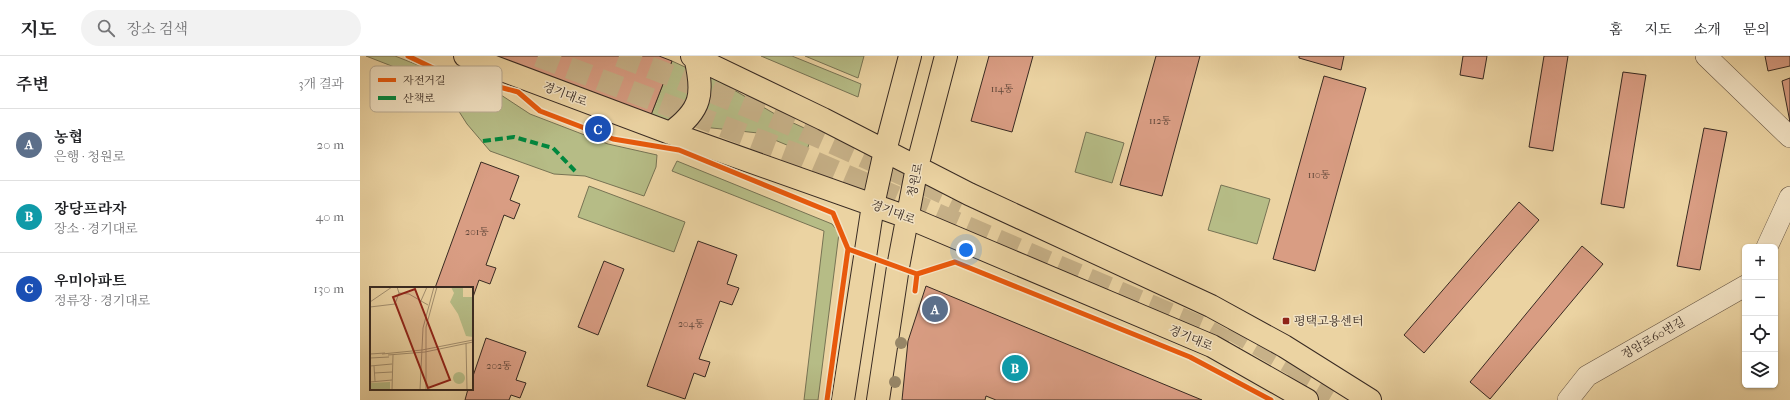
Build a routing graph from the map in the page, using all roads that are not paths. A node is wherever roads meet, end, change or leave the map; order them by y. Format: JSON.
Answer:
{"nodes":[{"id":1,"x":465,"y":56,"type":"edge"},
{"id":2,"x":694,"y":56,"type":"edge"},
{"id":3,"x":910,"y":56,"type":"edge"},
{"id":4,"x":946,"y":56,"type":"edge"},
{"id":5,"x":1706,"y":56,"type":"edge"},
{"id":6,"x":492,"y":66,"type":"edge"},
{"id":7,"x":502,"y":70,"type":"edge"},
{"id":8,"x":670,"y":133,"type":"junction"},
{"id":9,"x":1790,"y":137,"type":"edge"},
{"id":10,"x":885,"y":151,"type":"junction"},
{"id":11,"x":917,"y":167,"type":"junction"},
{"id":12,"x":1790,"y":197,"type":"edge"},
{"id":13,"x":873,"y":205,"type":"junction"},
{"id":14,"x":907,"y":217,"type":"junction"},
{"id":15,"x":1768,"y":244,"type":"edge"},
{"id":16,"x":1742,"y":288,"type":"edge"},
{"id":17,"x":1571,"y":399,"type":"edge"},
{"id":18,"x":843,"y":400,"type":"edge"},
{"id":19,"x":878,"y":400,"type":"edge"},
{"id":20,"x":1307,"y":400,"type":"edge"},
{"id":21,"x":1370,"y":400,"type":"edge"}],
"edges":[{"from":1,"to":6,"type":"main road","name":"경기대로"},
{"from":2,"to":8,"type":"main road"},
{"from":2,"to":10,"type":"main road"},
{"from":3,"to":10,"type":"main road"},
{"from":4,"to":11,"type":"main road","name":"청원로"},
{"from":5,"to":9,"type":"street"},
{"from":7,"to":8,"type":"main road","name":"경기대로"},
{"from":8,"to":13,"type":"main road","name":"경기대로"},
{"from":10,"to":11,"type":"main road"},
{"from":10,"to":13,"type":"main road"},
{"from":11,"to":14,"type":"main road","name":"청원로"},
{"from":11,"to":21,"type":"main road"},
{"from":12,"to":15,"type":"street"},
{"from":13,"to":14,"type":"main road","name":"경기대로"},
{"from":13,"to":18,"type":"main road"},
{"from":14,"to":19,"type":"main road","name":"청원로"},
{"from":14,"to":20,"type":"main road","name":"경기대로"},
{"from":16,"to":17,"type":"street","name":"정암로60번길"}]}
